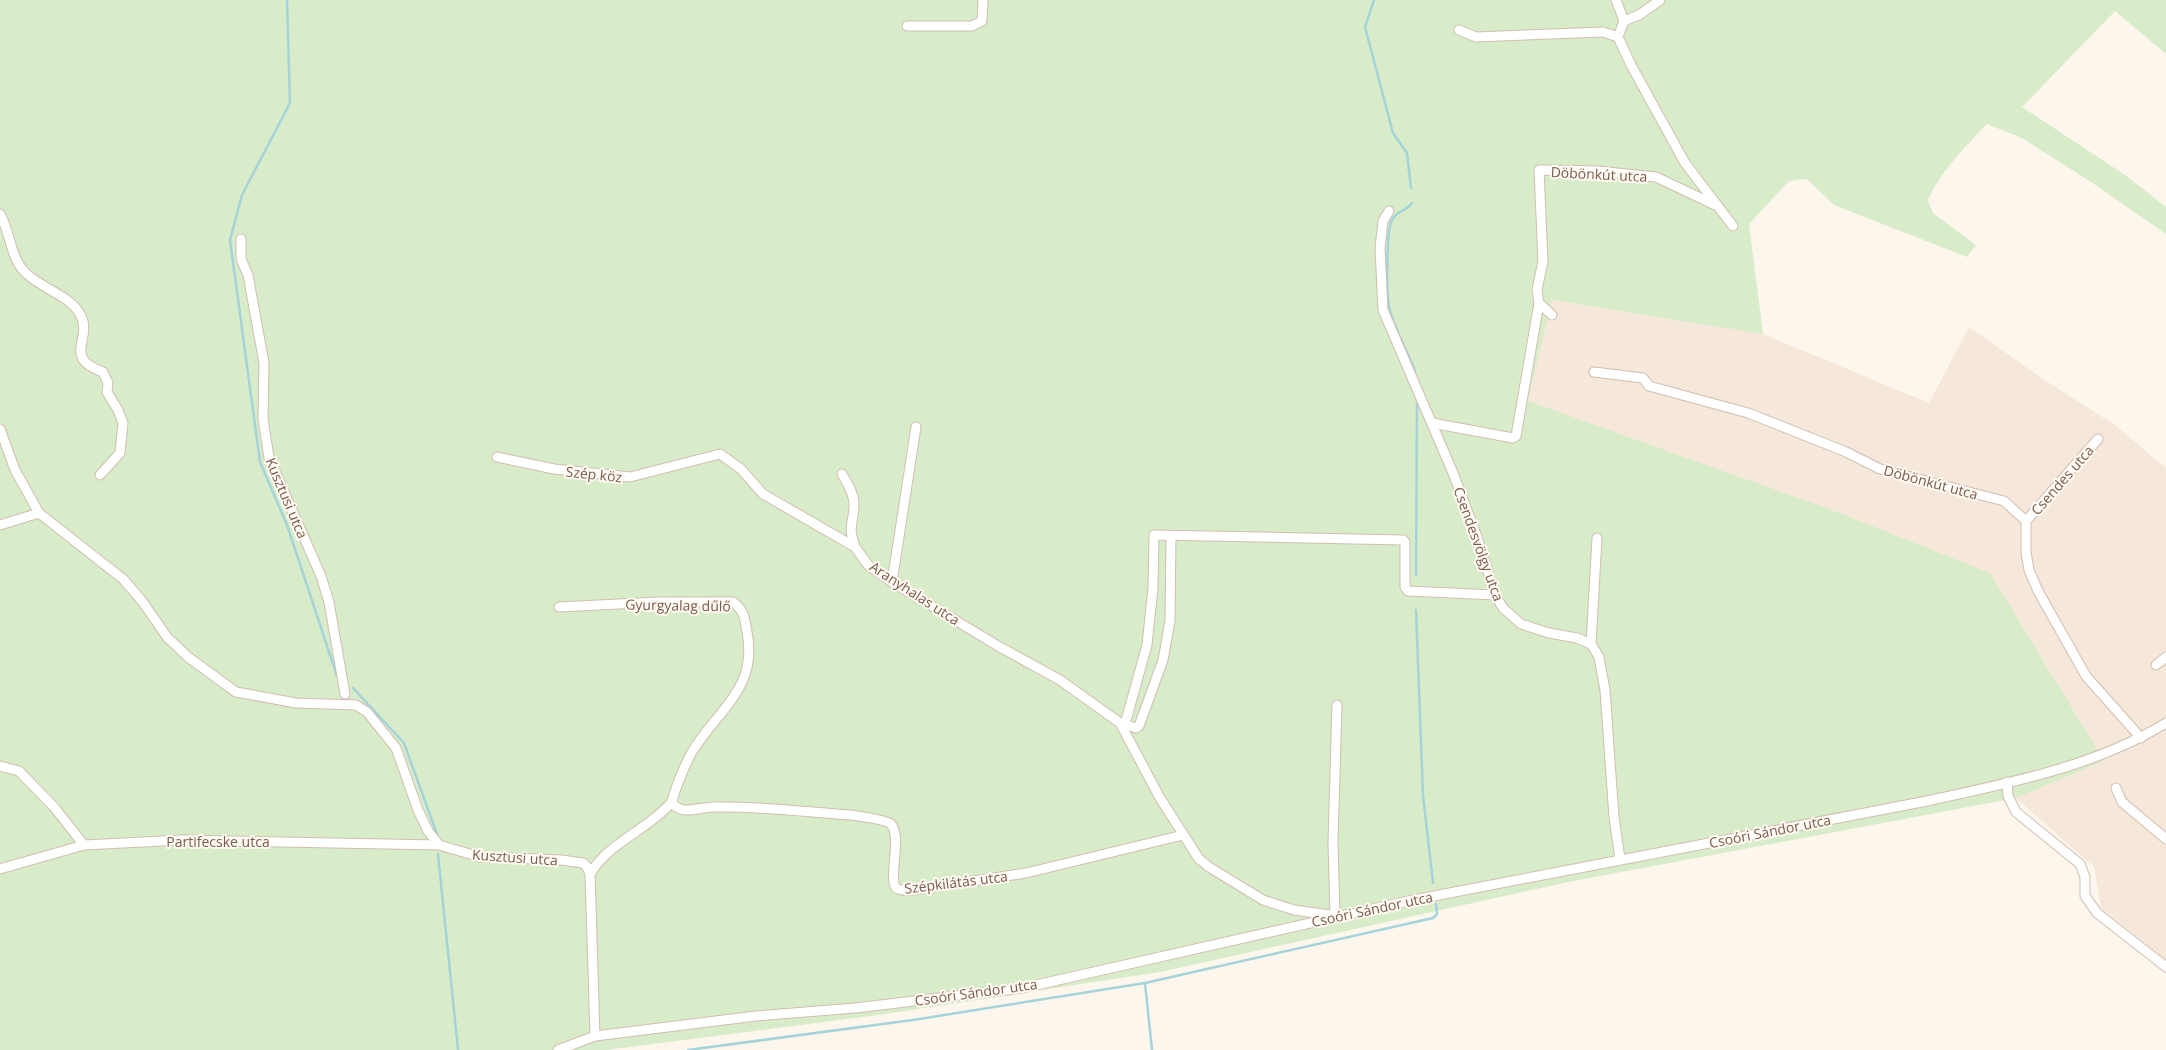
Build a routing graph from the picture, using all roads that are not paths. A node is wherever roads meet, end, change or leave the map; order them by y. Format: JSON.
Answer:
{"nodes":[{"id":1,"x":983,"y":0,"type":"edge"},
{"id":2,"x":1616,"y":0,"type":"edge"},
{"id":3,"x":1660,"y":0,"type":"edge"},
{"id":4,"x":1624,"y":21,"type":"junction"},
{"id":5,"x":907,"y":26,"type":"dead end"},
{"id":6,"x":1459,"y":30,"type":"dead end"},
{"id":7,"x":1618,"y":37,"type":"junction"},
{"id":8,"x":1715,"y":204,"type":"junction"},
{"id":9,"x":1389,"y":211,"type":"dead end"},
{"id":10,"x":0,"y":214,"type":"edge"},
{"id":11,"x":1733,"y":226,"type":"dead end"},
{"id":12,"x":241,"y":239,"type":"dead end"},
{"id":13,"x":1539,"y":303,"type":"junction"},
{"id":14,"x":1552,"y":315,"type":"dead end"},
{"id":15,"x":1594,"y":372,"type":"dead end"},
{"id":16,"x":1432,"y":423,"type":"junction"},
{"id":17,"x":916,"y":427,"type":"dead end"},
{"id":18,"x":0,"y":429,"type":"edge"},
{"id":19,"x":2098,"y":439,"type":"dead end"},
{"id":20,"x":720,"y":454,"type":"joint"},
{"id":21,"x":497,"y":457,"type":"dead end"},
{"id":22,"x":842,"y":474,"type":"dead end"},
{"id":23,"x":100,"y":475,"type":"dead end"},
{"id":24,"x":40,"y":513,"type":"junction"},
{"id":25,"x":2026,"y":521,"type":"junction"},
{"id":26,"x":0,"y":525,"type":"edge"},
{"id":27,"x":1171,"y":536,"type":"junction"},
{"id":28,"x":1597,"y":538,"type":"dead end"},
{"id":29,"x":855,"y":547,"type":"junction"},
{"id":30,"x":892,"y":582,"type":"junction"},
{"id":31,"x":1495,"y":595,"type":"junction"},
{"id":32,"x":558,"y":607,"type":"dead end"},
{"id":33,"x":1591,"y":644,"type":"junction"},
{"id":34,"x":2166,"y":657,"type":"edge"},
{"id":35,"x":2156,"y":665,"type":"dead end"},
{"id":36,"x":345,"y":694,"type":"dead end"},
{"id":37,"x":1337,"y":705,"type":"dead end"},
{"id":38,"x":1122,"y":723,"type":"junction"},
{"id":39,"x":2166,"y":723,"type":"edge"},
{"id":40,"x":2141,"y":738,"type":"junction"},
{"id":41,"x":0,"y":766,"type":"edge"},
{"id":42,"x":2007,"y":782,"type":"junction"},
{"id":43,"x":2116,"y":788,"type":"dead end"},
{"id":44,"x":672,"y":803,"type":"junction"},
{"id":45,"x":1183,"y":835,"type":"junction"},
{"id":46,"x":2166,"y":839,"type":"edge"},
{"id":47,"x":84,"y":845,"type":"junction"},
{"id":48,"x":439,"y":845,"type":"junction"},
{"id":49,"x":1620,"y":859,"type":"junction"},
{"id":50,"x":0,"y":869,"type":"edge"},
{"id":51,"x":590,"y":874,"type":"junction"},
{"id":52,"x":1335,"y":916,"type":"junction"},
{"id":53,"x":2166,"y":967,"type":"edge"},
{"id":54,"x":595,"y":1036,"type":"junction"},
{"id":55,"x":558,"y":1050,"type":"edge"}],
"edges":[{"from":1,"to":5,"type":"street"},
{"from":2,"to":4,"type":"street"},
{"from":3,"to":4,"type":"street"},
{"from":4,"to":7,"type":"street"},
{"from":6,"to":7,"type":"street"},
{"from":7,"to":8,"type":"street"},
{"from":8,"to":11,"type":"street"},
{"from":8,"to":13,"type":"street","name":"Döbönkút utca"},
{"from":9,"to":16,"type":"street","name":"Csendesvölgy utca"},
{"from":10,"to":23,"type":"street"},
{"from":12,"to":36,"type":"street","name":"Kusztusi utca"},
{"from":13,"to":14,"type":"street"},
{"from":13,"to":16,"type":"street"},
{"from":15,"to":25,"type":"street","name":"Döbönkút utca"},
{"from":16,"to":31,"type":"street","name":"Csendesvölgy utca"},
{"from":17,"to":30,"type":"street"},
{"from":18,"to":24,"type":"street"},
{"from":19,"to":25,"type":"street","name":"Csendes utca"},
{"from":20,"to":21,"type":"street","name":"Szép köz"},
{"from":20,"to":29,"type":"street","name":"Aranyhalas utca"},
{"from":22,"to":29,"type":"street"},
{"from":24,"to":26,"type":"street"},
{"from":24,"to":48,"type":"street"},
{"from":25,"to":40,"type":"street"},
{"from":27,"to":31,"type":"street"},
{"from":27,"to":38,"type":"street"},
{"from":27,"to":38,"type":"street"},
{"from":28,"to":33,"type":"street"},
{"from":29,"to":30,"type":"street","name":"Aranyhalas utca"},
{"from":30,"to":38,"type":"street","name":"Aranyhalas utca"},
{"from":31,"to":33,"type":"street","name":"Csendesvölgy utca"},
{"from":32,"to":44,"type":"street","name":"Gyurgyalag dűlő"},
{"from":33,"to":49,"type":"street"},
{"from":34,"to":35,"type":"street"},
{"from":37,"to":52,"type":"street"},
{"from":38,"to":45,"type":"street","name":"Aranyhalas utca"},
{"from":39,"to":40,"type":"street","name":"Csoóri Sándor utca"},
{"from":40,"to":42,"type":"street","name":"Csoóri Sándor utca"},
{"from":41,"to":47,"type":"street"},
{"from":42,"to":49,"type":"street","name":"Csoóri Sándor utca"},
{"from":42,"to":53,"type":"street"},
{"from":43,"to":46,"type":"street"},
{"from":44,"to":45,"type":"street","name":"Szépkilátás utca"},
{"from":44,"to":51,"type":"street","name":"Gyurgyalag dűlő"},
{"from":45,"to":52,"type":"street","name":"Aranyhalas utca"},
{"from":47,"to":48,"type":"street","name":"Partifecske utca"},
{"from":47,"to":50,"type":"street","name":"Partifecske utca"},
{"from":48,"to":51,"type":"street","name":"Kusztusi utca"},
{"from":49,"to":52,"type":"street","name":"Csoóri Sándor utca"},
{"from":51,"to":54,"type":"street"},
{"from":52,"to":54,"type":"street","name":"Csoóri Sándor utca"},
{"from":54,"to":55,"type":"street","name":"Csoóri Sándor utca"}]}
